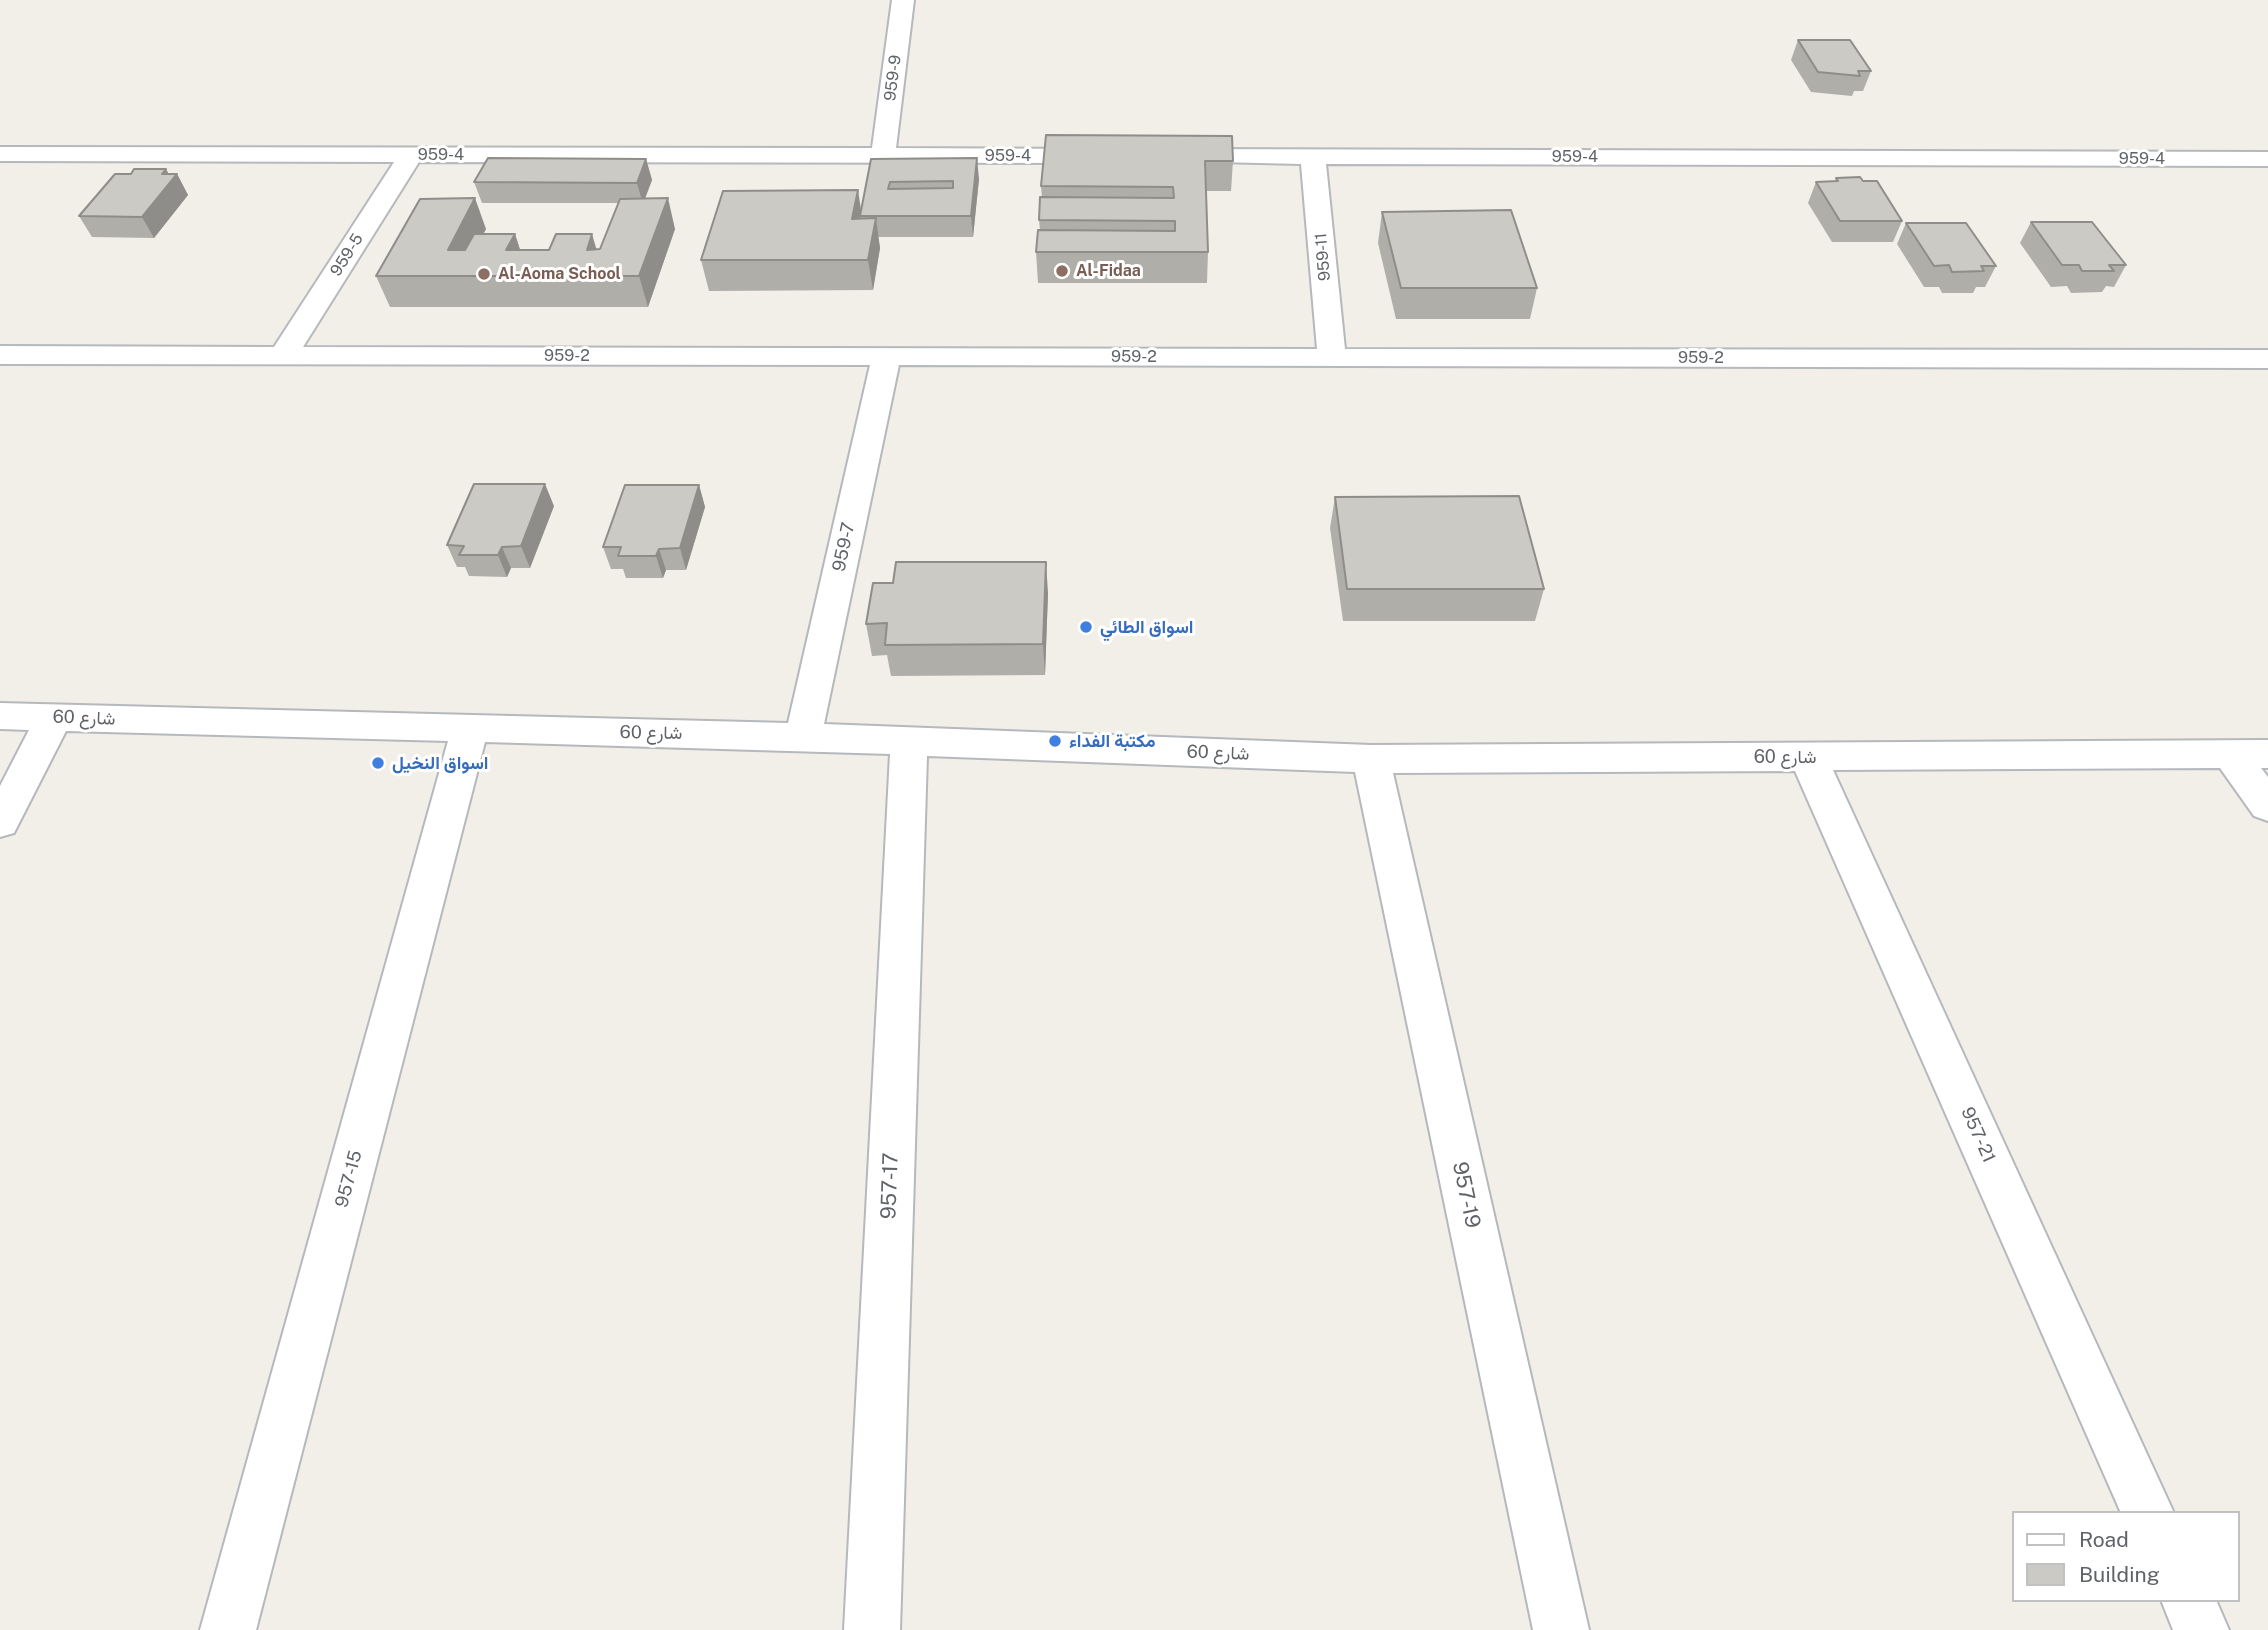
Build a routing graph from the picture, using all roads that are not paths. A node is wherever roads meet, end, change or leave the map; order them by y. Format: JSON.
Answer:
{"nodes":[{"id":1,"x":903,"y":0,"type":"edge"},
{"id":2,"x":0,"y":154,"type":"edge"},
{"id":3,"x":411,"y":155,"type":"junction"},
{"id":4,"x":883,"y":156,"type":"junction"},
{"id":5,"x":1119,"y":156,"type":"edge"},
{"id":6,"x":1161,"y":156,"type":"edge"},
{"id":7,"x":1313,"y":157,"type":"junction"},
{"id":8,"x":2268,"y":159,"type":"edge"},
{"id":9,"x":0,"y":355,"type":"edge"},
{"id":10,"x":283,"y":355,"type":"junction"},
{"id":11,"x":886,"y":356,"type":"junction"},
{"id":12,"x":1332,"y":358,"type":"junction"},
{"id":13,"x":2268,"y":359,"type":"edge"},
{"id":14,"x":0,"y":716,"type":"edge"},
{"id":15,"x":54,"y":718,"type":"junction"},
{"id":16,"x":470,"y":728,"type":"junction"},
{"id":17,"x":803,"y":737,"type":"junction"},
{"id":18,"x":909,"y":741,"type":"junction"},
{"id":19,"x":2250,"y":755,"type":"edge"},
{"id":20,"x":1808,"y":757,"type":"junction"},
{"id":21,"x":1371,"y":759,"type":"junction"},
{"id":22,"x":2268,"y":806,"type":"edge"},
{"id":23,"x":0,"y":822,"type":"edge"},
{"id":24,"x":2147,"y":1511,"type":"edge"},
{"id":25,"x":2189,"y":1602,"type":"edge"},
{"id":26,"x":228,"y":1630,"type":"edge"},
{"id":27,"x":872,"y":1630,"type":"edge"},
{"id":28,"x":1561,"y":1630,"type":"edge"},
{"id":29,"x":2201,"y":1630,"type":"edge"}],
"edges":[{"from":1,"to":4,"type":"street","name":"959-9"},
{"from":2,"to":3,"type":"street","name":"959-4"},
{"from":3,"to":4,"type":"street","name":"959-4"},
{"from":3,"to":10,"type":"street","name":"959-5"},
{"from":4,"to":5,"type":"street","name":"959-4"},
{"from":6,"to":7,"type":"street","name":"959-4"},
{"from":7,"to":8,"type":"street","name":"959-4"},
{"from":7,"to":12,"type":"street","name":"959-11"},
{"from":9,"to":10,"type":"street","name":"959-2"},
{"from":10,"to":11,"type":"street","name":"959-2"},
{"from":11,"to":12,"type":"street","name":"959-2"},
{"from":11,"to":17,"type":"street","name":"959-7"},
{"from":12,"to":13,"type":"street","name":"959-2"},
{"from":14,"to":15,"type":"street","name":"شارع 60"},
{"from":15,"to":16,"type":"street","name":"شارع 60"},
{"from":15,"to":23,"type":"street"},
{"from":16,"to":17,"type":"street","name":"شارع 60"},
{"from":16,"to":26,"type":"street","name":"957-15"},
{"from":17,"to":18,"type":"street","name":"شارع 60"},
{"from":18,"to":21,"type":"street","name":"شارع 60"},
{"from":18,"to":27,"type":"street","name":"957-17"},
{"from":19,"to":20,"type":"street","name":"شارع 60"},
{"from":19,"to":22,"type":"street"},
{"from":20,"to":21,"type":"street","name":"شارع 60"},
{"from":20,"to":24,"type":"street","name":"957-21"},
{"from":21,"to":28,"type":"street","name":"957-19"},
{"from":25,"to":29,"type":"street"}]}
